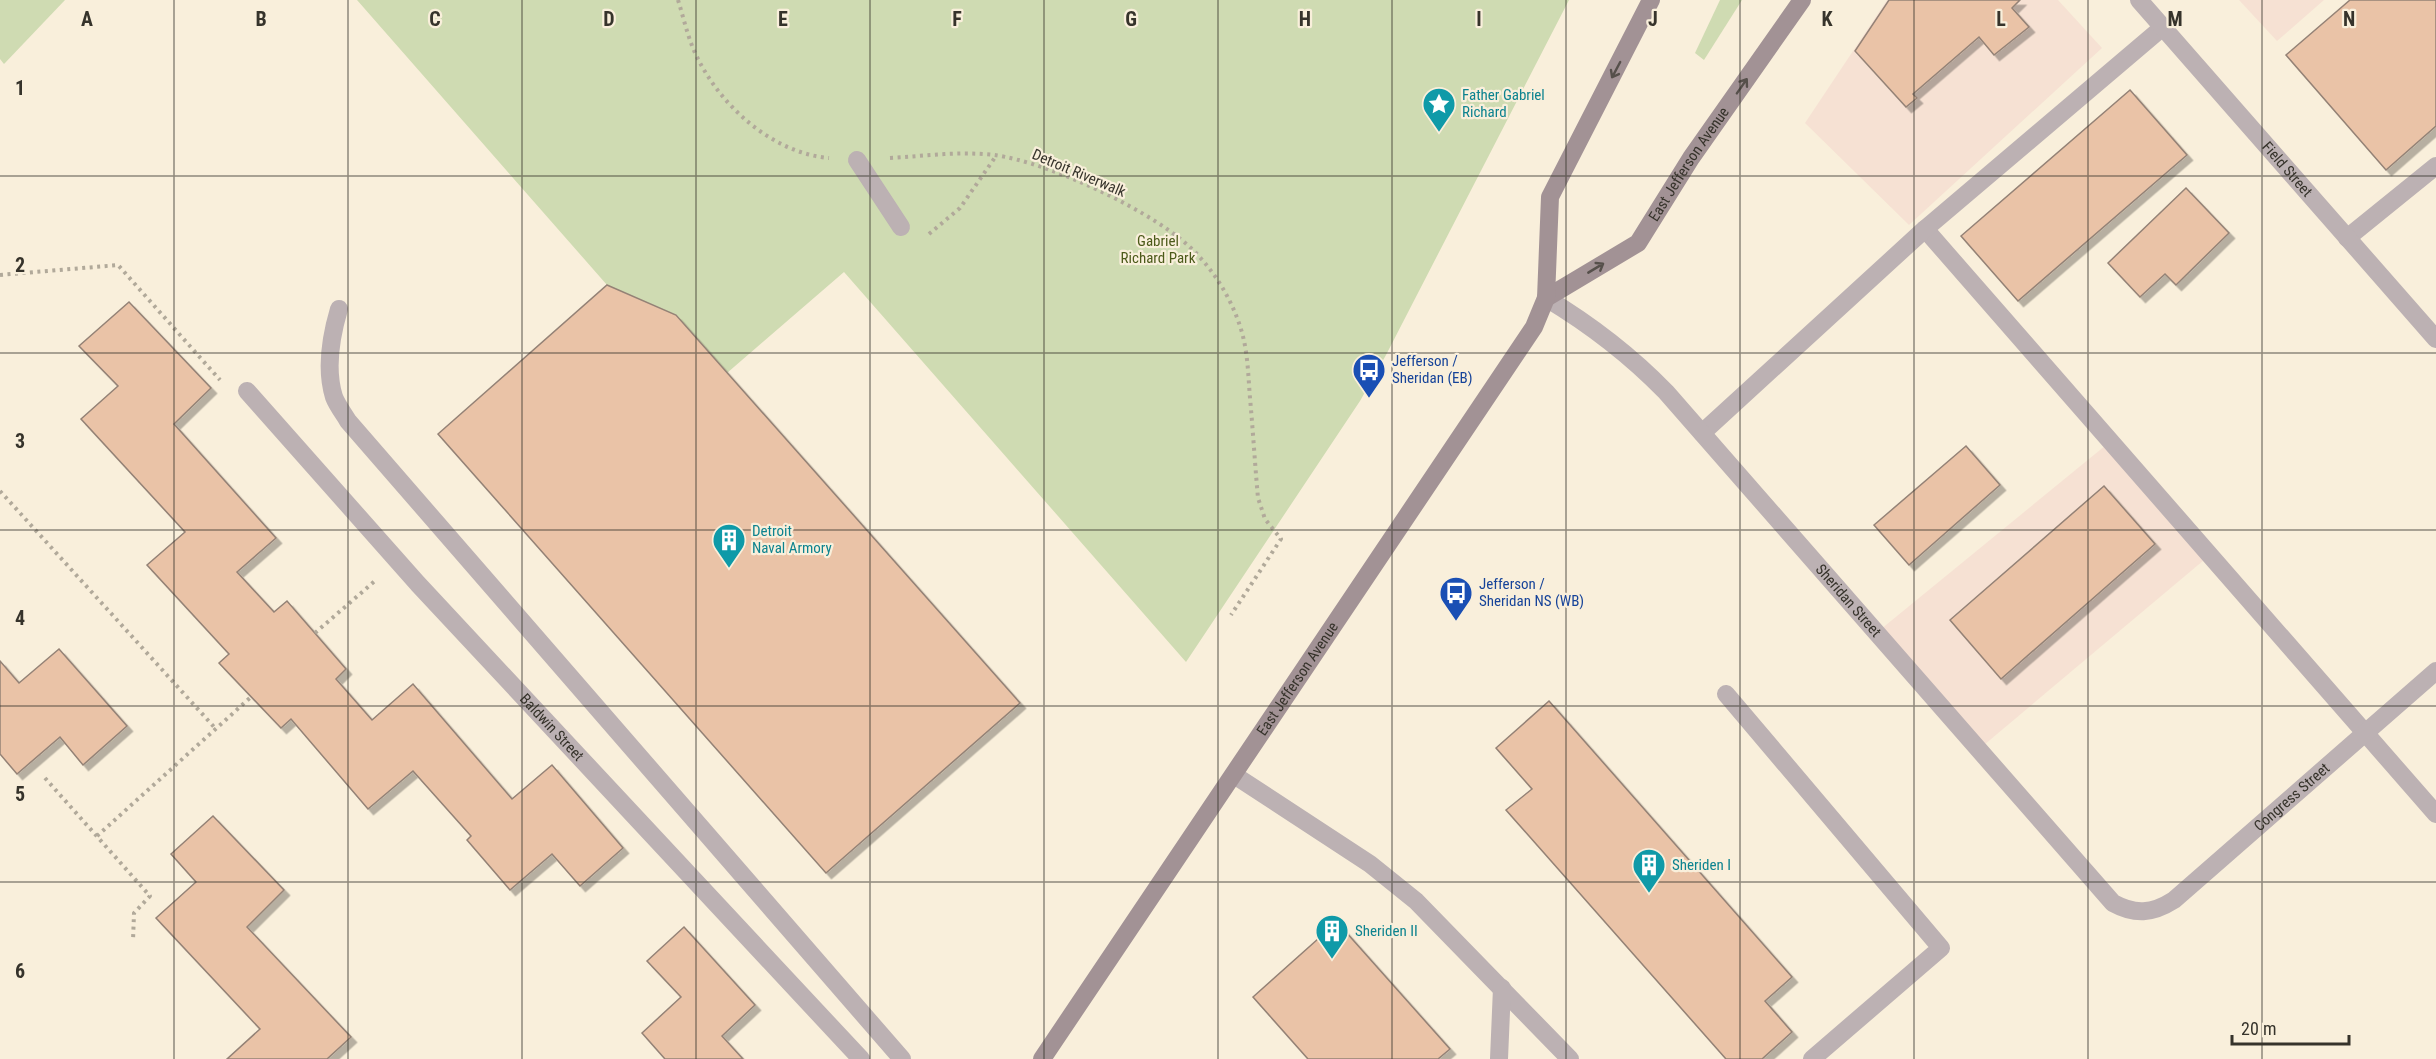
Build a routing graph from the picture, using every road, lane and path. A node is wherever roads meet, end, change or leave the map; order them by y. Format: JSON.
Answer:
{"nodes":[{"id":1,"x":678,"y":0,"type":"edge"},
{"id":2,"x":1651,"y":0,"type":"edge"},
{"id":3,"x":1802,"y":0,"type":"edge"},
{"id":4,"x":2139,"y":0,"type":"edge"},
{"id":5,"x":2163,"y":27,"type":"junction"},
{"id":6,"x":997,"y":156,"type":"junction"},
{"id":7,"x":857,"y":160,"type":"junction"},
{"id":8,"x":2436,"y":166,"type":"edge"},
{"id":9,"x":901,"y":227,"type":"dead end"},
{"id":10,"x":1925,"y":229,"type":"junction"},
{"id":11,"x":925,"y":237,"type":"dead end"},
{"id":12,"x":2347,"y":238,"type":"junction"},
{"id":13,"x":0,"y":275,"type":"edge"},
{"id":14,"x":1546,"y":298,"type":"junction"},
{"id":15,"x":339,"y":309,"type":"dead end"},
{"id":16,"x":2436,"y":339,"type":"edge"},
{"id":17,"x":247,"y":391,"type":"joint"},
{"id":18,"x":1702,"y":433,"type":"junction"},
{"id":19,"x":0,"y":491,"type":"edge"},
{"id":20,"x":399,"y":559,"type":"junction"},
{"id":21,"x":1231,"y":615,"type":"dead end"},
{"id":22,"x":315,"y":633,"type":"dead end"},
{"id":23,"x":2436,"y":671,"type":"edge"},
{"id":24,"x":1726,"y":694,"type":"dead end"},
{"id":25,"x":251,"y":697,"type":"dead end"},
{"id":26,"x":215,"y":728,"type":"junction"},
{"id":27,"x":2365,"y":732,"type":"junction"},
{"id":28,"x":1234,"y":775,"type":"junction"},
{"id":29,"x":45,"y":778,"type":"dead end"},
{"id":30,"x":2436,"y":814,"type":"edge"},
{"id":31,"x":96,"y":836,"type":"junction"},
{"id":32,"x":2141,"y":913,"type":"joint"},
{"id":33,"x":133,"y":941,"type":"dead end"},
{"id":34,"x":1503,"y":988,"type":"junction"},
{"id":35,"x":861,"y":1059,"type":"edge"},
{"id":36,"x":902,"y":1059,"type":"edge"},
{"id":37,"x":1042,"y":1059,"type":"edge"},
{"id":38,"x":1498,"y":1059,"type":"edge"},
{"id":39,"x":1570,"y":1059,"type":"edge"},
{"id":40,"x":1812,"y":1059,"type":"edge"}],
"edges":[{"from":1,"to":7,"type":"path","name":"Detroit Riverwalk"},
{"from":2,"to":14,"type":"main road","name":"East Jefferson Avenue","one_way":true},
{"from":14,"to":3,"type":"main road","name":"East Jefferson Avenue","one_way":true},
{"from":4,"to":5,"type":"street","name":"Field Street"},
{"from":5,"to":10,"type":"street"},
{"from":5,"to":12,"type":"street","name":"Field Street"},
{"from":6,"to":7,"type":"path","name":"Detroit Riverwalk"},
{"from":6,"to":11,"type":"path"},
{"from":6,"to":21,"type":"path","name":"Detroit Riverwalk"},
{"from":7,"to":9,"type":"street"},
{"from":8,"to":12,"type":"street"},
{"from":10,"to":18,"type":"street"},
{"from":10,"to":27,"type":"street"},
{"from":12,"to":16,"type":"street","name":"Field Street"},
{"from":13,"to":17,"type":"path"},
{"from":14,"to":18,"type":"street","name":"Sheridan Street"},
{"from":14,"to":28,"type":"main road","name":"East Jefferson Avenue"},
{"from":15,"to":36,"type":"street"},
{"from":17,"to":20,"type":"street","name":"Baldwin Street"},
{"from":18,"to":32,"type":"street","name":"Sheridan Street"},
{"from":19,"to":26,"type":"path"},
{"from":20,"to":22,"type":"path"},
{"from":20,"to":35,"type":"street","name":"Baldwin Street"},
{"from":23,"to":27,"type":"street","name":"Congress Street"},
{"from":24,"to":40,"type":"street"},
{"from":25,"to":26,"type":"path"},
{"from":26,"to":31,"type":"path"},
{"from":27,"to":30,"type":"street"},
{"from":27,"to":32,"type":"street","name":"Congress Street"},
{"from":28,"to":34,"type":"street"},
{"from":28,"to":37,"type":"main road","name":"East Jefferson Avenue"},
{"from":29,"to":31,"type":"path"},
{"from":31,"to":33,"type":"path"},
{"from":34,"to":38,"type":"street"},
{"from":34,"to":39,"type":"street"}]}
